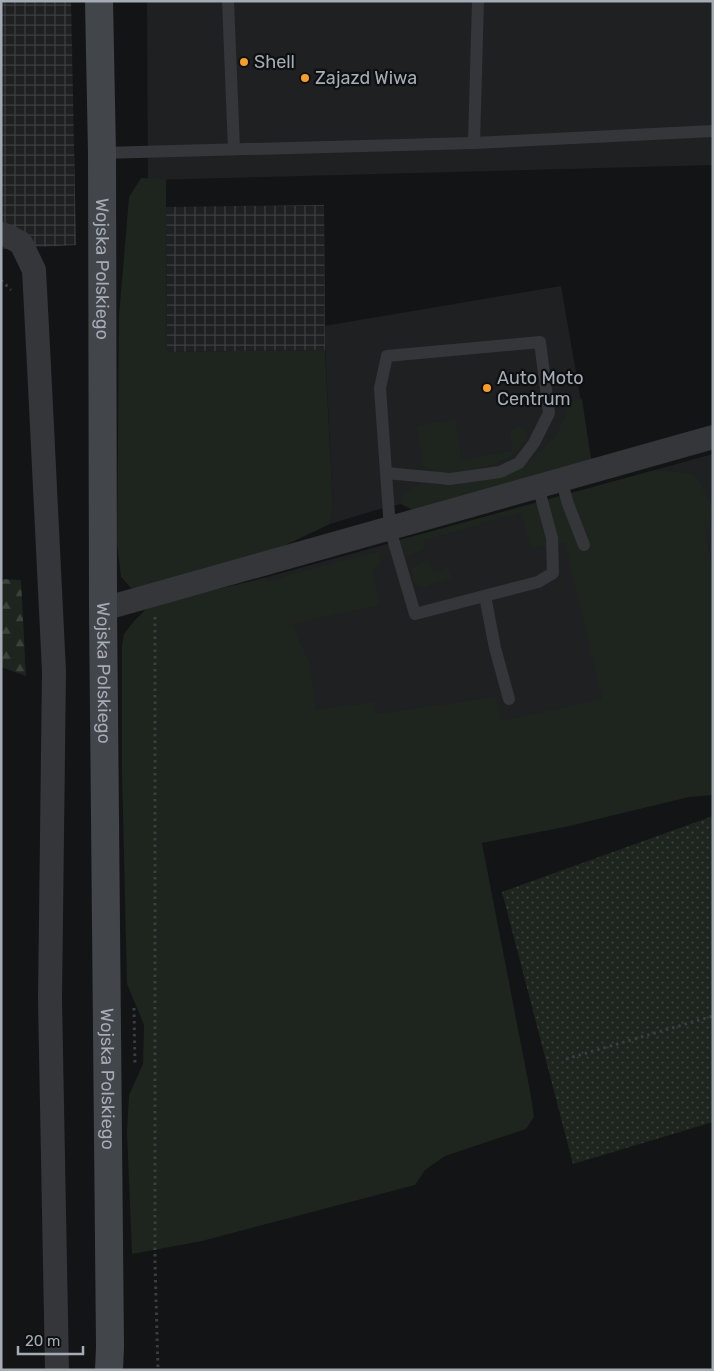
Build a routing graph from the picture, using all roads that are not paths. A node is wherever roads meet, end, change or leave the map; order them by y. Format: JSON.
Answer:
{"nodes":[{"id":1,"x":99,"y":1,"type":"edge"},
{"id":2,"x":228,"y":1,"type":"edge"},
{"id":3,"x":478,"y":1,"type":"edge"},
{"id":4,"x":713,"y":131,"type":"edge"},
{"id":5,"x":474,"y":143,"type":"junction"},
{"id":6,"x":234,"y":149,"type":"junction"},
{"id":7,"x":102,"y":152,"type":"junction"},
{"id":8,"x":1,"y":234,"type":"edge"},
{"id":9,"x":713,"y":437,"type":"edge"},
{"id":10,"x":386,"y":473,"type":"junction"},
{"id":11,"x":561,"y":479,"type":"junction"},
{"id":12,"x":538,"y":486,"type":"junction"},
{"id":13,"x":390,"y":528,"type":"junction"},
{"id":14,"x":584,"y":545,"type":"dead end"},
{"id":15,"x":485,"y":596,"type":"junction"},
{"id":16,"x":103,"y":609,"type":"junction"},
{"id":17,"x":508,"y":699,"type":"dead end"},
{"id":18,"x":111,"y":1362,"type":"edge"},
{"id":19,"x":57,"y":1370,"type":"edge"}],
"edges":[{"from":1,"to":7,"type":"main road","name":"Wojska Polskiego"},
{"from":2,"to":6,"type":"lane"},
{"from":3,"to":5,"type":"lane"},
{"from":4,"to":5,"type":"lane"},
{"from":5,"to":6,"type":"lane"},
{"from":6,"to":7,"type":"lane"},
{"from":7,"to":16,"type":"main road","name":"Wojska Polskiego"},
{"from":8,"to":19,"type":"street"},
{"from":9,"to":11,"type":"street"},
{"from":10,"to":10,"type":"lane"},
{"from":10,"to":13,"type":"lane"},
{"from":11,"to":12,"type":"street"},
{"from":11,"to":14,"type":"lane"},
{"from":12,"to":13,"type":"street"},
{"from":12,"to":15,"type":"lane"},
{"from":13,"to":15,"type":"lane"},
{"from":13,"to":16,"type":"street"},
{"from":15,"to":17,"type":"lane"},
{"from":16,"to":18,"type":"main road","name":"Wojska Polskiego"}]}
